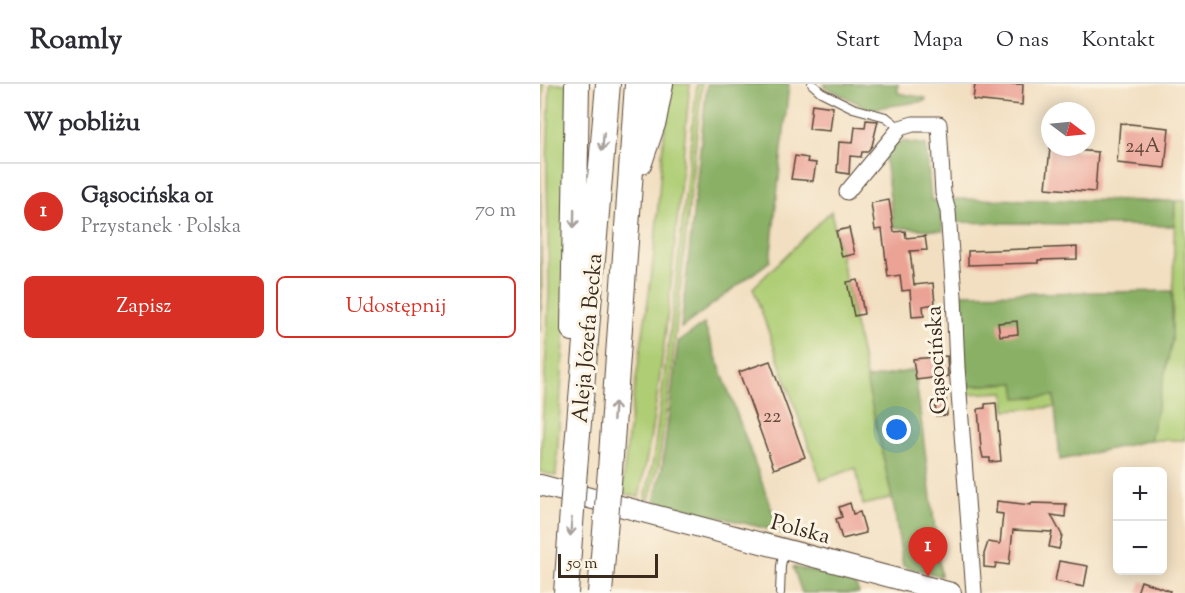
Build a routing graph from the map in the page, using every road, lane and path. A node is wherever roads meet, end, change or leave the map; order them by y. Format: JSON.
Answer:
{"nodes":[{"id":1,"x":576,"y":84,"type":"edge"},
{"id":2,"x":608,"y":84,"type":"edge"},
{"id":3,"x":637,"y":84,"type":"edge"},
{"id":4,"x":661,"y":84,"type":"edge"},
{"id":5,"x":812,"y":84,"type":"edge"},
{"id":6,"x":900,"y":128,"type":"junction"},
{"id":7,"x":847,"y":192,"type":"dead end"},
{"id":8,"x":629,"y":195,"type":"junction"},
{"id":9,"x":581,"y":397,"type":"junction"},
{"id":10,"x":540,"y":485,"type":"edge"},
{"id":11,"x":784,"y":549,"type":"junction"},
{"id":12,"x":566,"y":593,"type":"edge"},
{"id":13,"x":600,"y":593,"type":"edge"},
{"id":14,"x":780,"y":593,"type":"edge"},
{"id":15,"x":951,"y":593,"type":"edge"},
{"id":16,"x":974,"y":593,"type":"edge"}],
"edges":[{"from":1,"to":9,"type":"main road","one_way":true},
{"from":2,"to":9,"type":"main road","name":"Aleja Józefa Becka","one_way":true},
{"from":3,"to":8,"type":"main road","name":"Aleja Józefa Becka"},
{"from":4,"to":8,"type":"main road"},
{"from":5,"to":6,"type":"lane"},
{"from":6,"to":7,"type":"street"},
{"from":6,"to":16,"type":"street","name":"Gąsocińska"},
{"from":13,"to":8,"type":"main road","name":"Aleja Józefa Becka","one_way":true,"bridge":true},
{"from":9,"to":12,"type":"main road","name":"Aleja Józefa Becka","one_way":true,"bridge":true},
{"from":10,"to":11,"type":"street","name":"Polska"},
{"from":11,"to":14,"type":"lane"},
{"from":11,"to":15,"type":"street","name":"Polska"}]}
